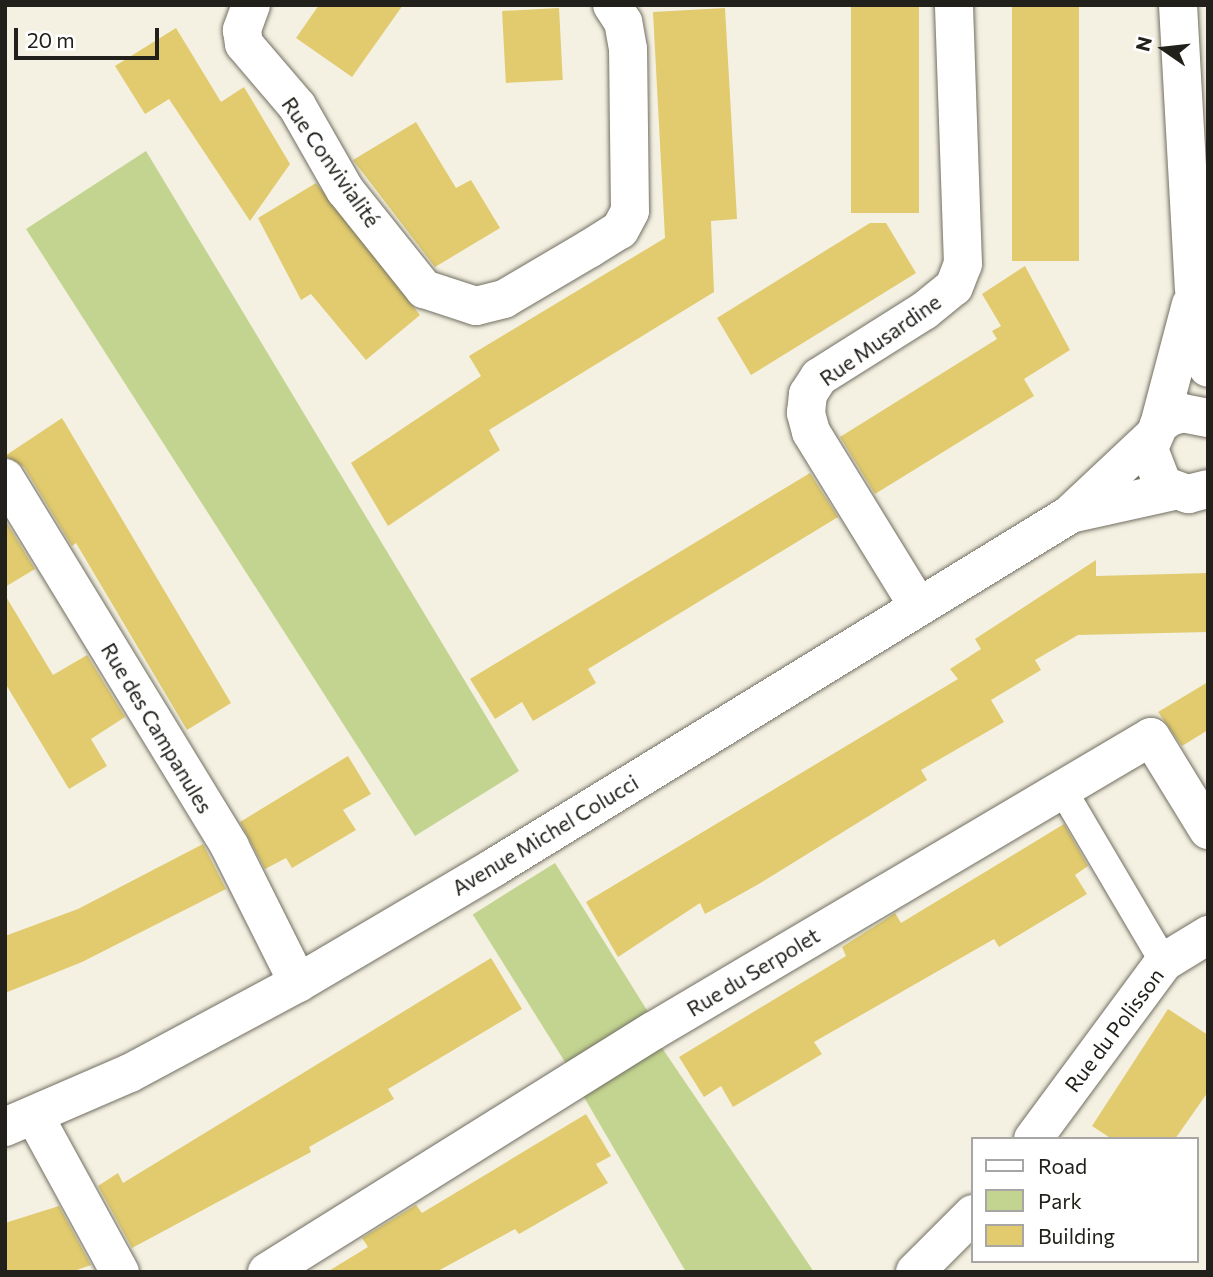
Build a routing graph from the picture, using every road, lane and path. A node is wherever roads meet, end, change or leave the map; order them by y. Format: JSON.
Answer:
{"nodes":[{"id":1,"x":251,"y":5,"type":"edge"},
{"id":2,"x":612,"y":5,"type":"edge"},
{"id":3,"x":954,"y":5,"type":"edge"},
{"id":4,"x":1178,"y":5,"type":"edge"},
{"id":5,"x":1194,"y":288,"type":"junction"},
{"id":6,"x":1208,"y":368,"type":"edge"},
{"id":7,"x":1208,"y":418,"type":"edge"},
{"id":8,"x":1156,"y":431,"type":"junction"},
{"id":9,"x":5,"y":478,"type":"edge"},
{"id":10,"x":1194,"y":495,"type":"edge"},
{"id":11,"x":1069,"y":515,"type":"junction"},
{"id":12,"x":918,"y":606,"type":"junction"},
{"id":13,"x":1062,"y":789,"type":"junction"},
{"id":14,"x":1208,"y":830,"type":"edge"},
{"id":15,"x":1208,"y":935,"type":"edge"},
{"id":16,"x":1164,"y":962,"type":"junction"},
{"id":17,"x":298,"y":983,"type":"junction"},
{"id":18,"x":20,"y":1122,"type":"edge"},
{"id":19,"x":1034,"y":1137,"type":"edge"},
{"id":20,"x":972,"y":1215,"type":"edge"},
{"id":21,"x":120,"y":1272,"type":"edge"},
{"id":22,"x":267,"y":1272,"type":"edge"},
{"id":23,"x":915,"y":1272,"type":"edge"}],
"edges":[{"from":1,"to":2,"type":"street","name":"Rue Convivialité"},
{"from":3,"to":12,"type":"street","name":"Rue Musardine"},
{"from":4,"to":5,"type":"street"},
{"from":5,"to":6,"type":"street"},
{"from":5,"to":8,"type":"street"},
{"from":7,"to":8,"type":"street"},
{"from":8,"to":10,"type":"street"},
{"from":8,"to":11,"type":"street","name":"Avenue Michel Colucci"},
{"from":9,"to":17,"type":"street","name":"Rue des Campanules"},
{"from":10,"to":11,"type":"street","name":"Avenue Michel Colucci"},
{"from":11,"to":12,"type":"street","name":"Avenue Michel Colucci"},
{"from":12,"to":17,"type":"street","name":"Avenue Michel Colucci"},
{"from":13,"to":14,"type":"street","name":"Rue du Serpolet"},
{"from":13,"to":16,"type":"lane"},
{"from":13,"to":22,"type":"street","name":"Rue du Serpolet"},
{"from":15,"to":16,"type":"street","name":"Rue du Polisson"},
{"from":16,"to":19,"type":"street","name":"Rue du Polisson"},
{"from":17,"to":18,"type":"street","name":"Avenue Michel Colucci"},
{"from":18,"to":21,"type":"street"},
{"from":20,"to":23,"type":"street"}]}
